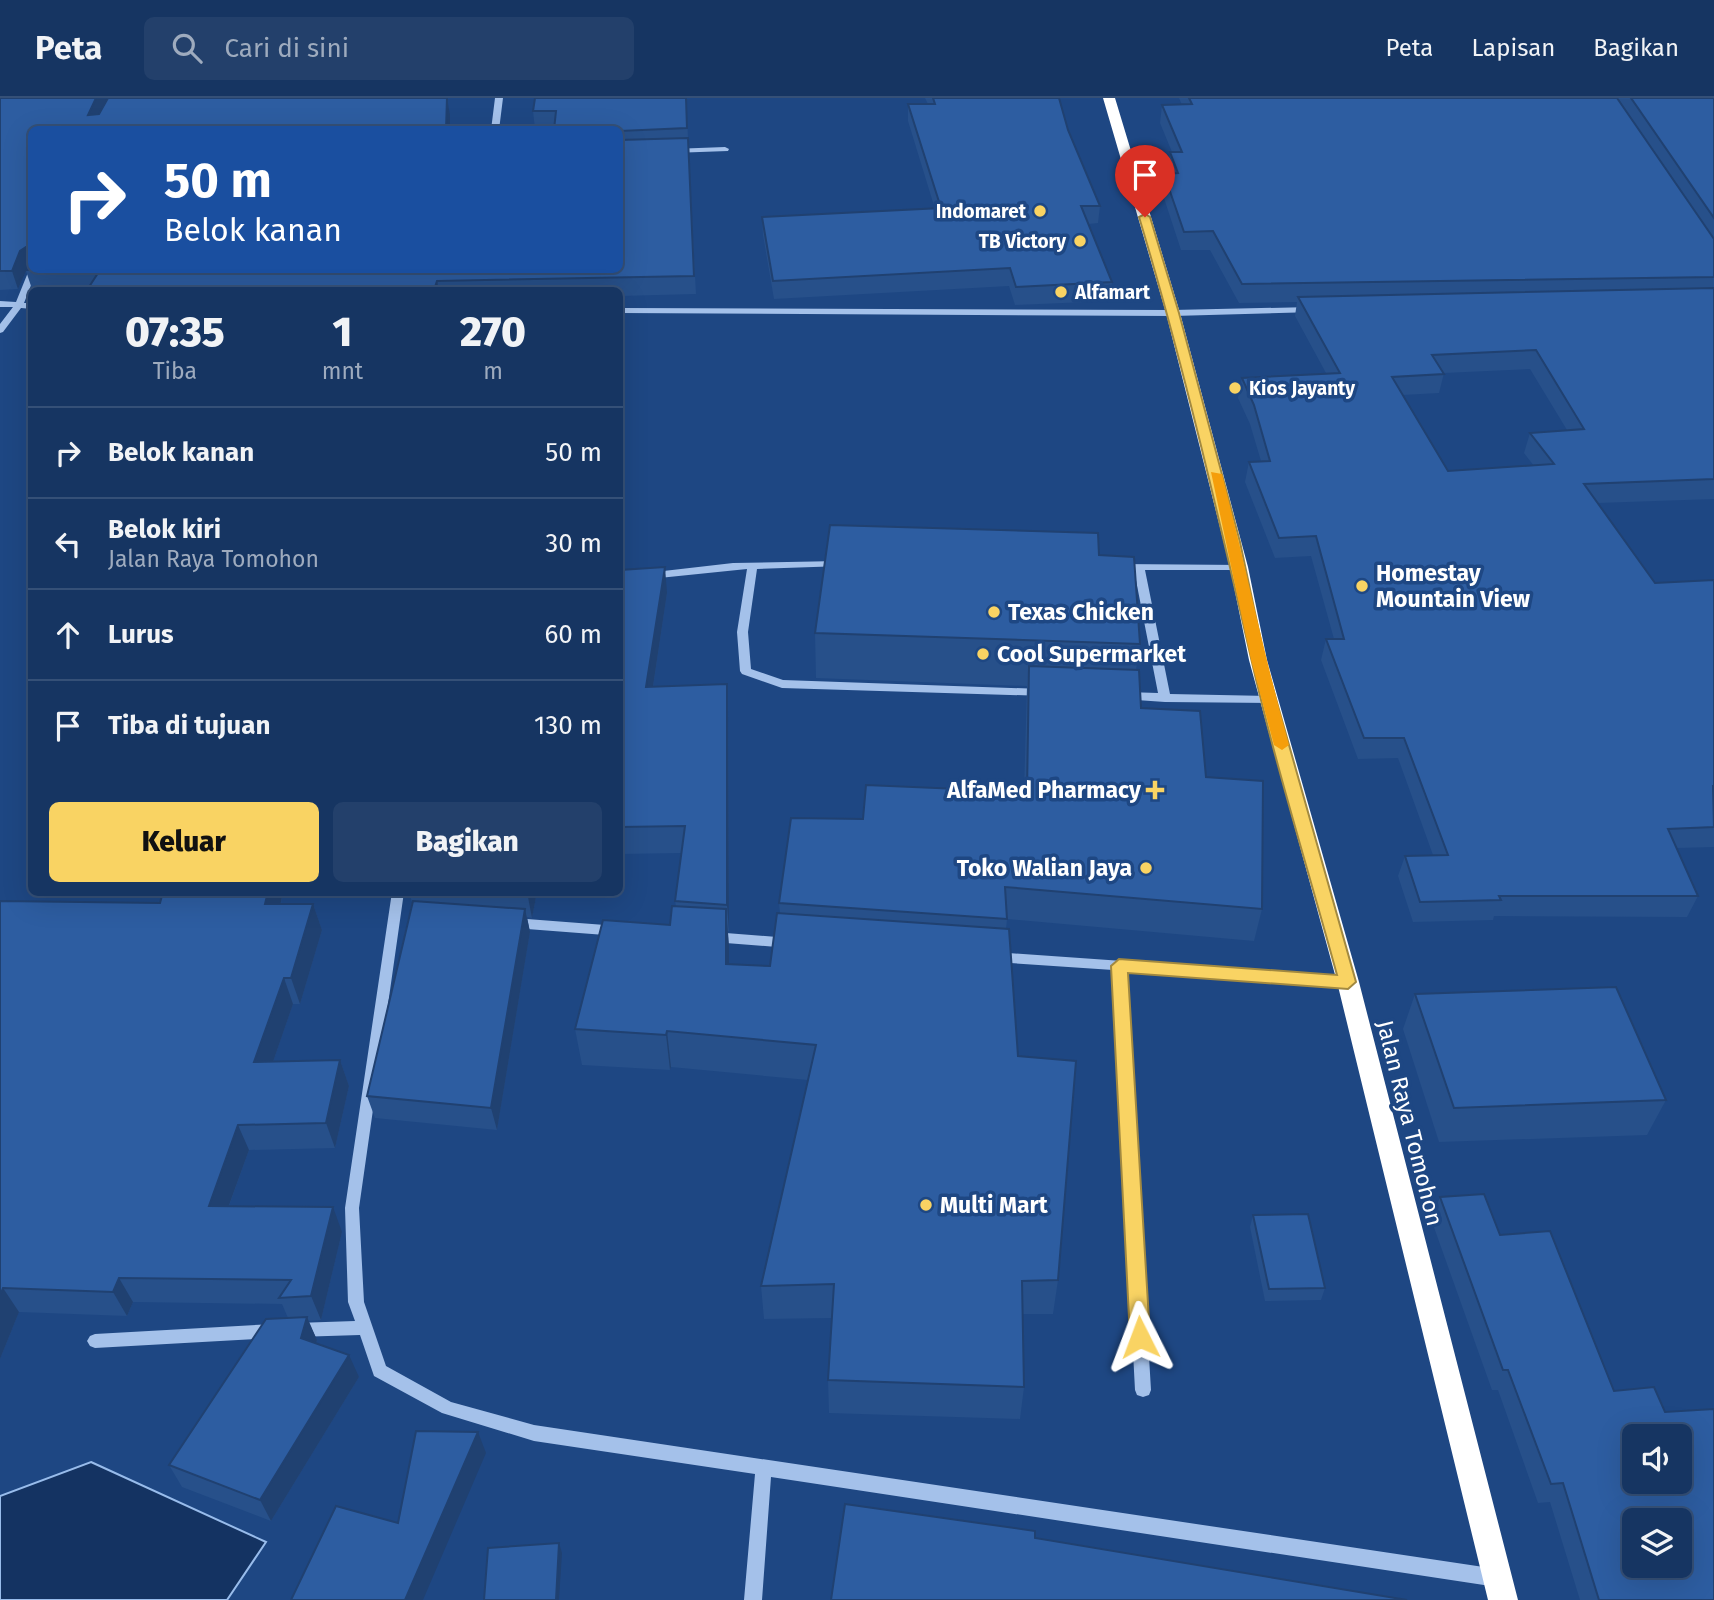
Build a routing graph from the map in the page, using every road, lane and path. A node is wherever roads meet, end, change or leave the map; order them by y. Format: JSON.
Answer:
{"nodes":[{"id":1,"x":499,"y":98,"type":"edge"},
{"id":2,"x":1109,"y":98,"type":"edge"},
{"id":3,"x":496,"y":126,"type":"edge"},
{"id":4,"x":725,"y":149,"type":"dead end"},
{"id":5,"x":659,"y":152,"type":"edge"},
{"id":6,"x":32,"y":273,"type":"edge"},
{"id":7,"x":0,"y":304,"type":"edge"},
{"id":8,"x":19,"y":305,"type":"junction"},
{"id":9,"x":28,"y":306,"type":"edge"},
{"id":10,"x":1326,"y":309,"type":"edge"},
{"id":11,"x":623,"y":311,"type":"edge"},
{"id":12,"x":1174,"y":313,"type":"junction"},
{"id":13,"x":0,"y":330,"type":"edge"},
{"id":14,"x":846,"y":564,"type":"edge"},
{"id":15,"x":753,"y":565,"type":"junction"},
{"id":16,"x":1113,"y":567,"type":"edge"},
{"id":17,"x":1139,"y":567,"type":"junction"},
{"id":18,"x":1239,"y":568,"type":"junction"},
{"id":19,"x":623,"y":579,"type":"edge"},
{"id":20,"x":1055,"y":694,"type":"edge"},
{"id":21,"x":1110,"y":696,"type":"edge"},
{"id":22,"x":1165,"y":698,"type":"junction"},
{"id":23,"x":1269,"y":700,"type":"junction"},
{"id":24,"x":399,"y":896,"type":"edge"},
{"id":25,"x":506,"y":923,"type":"edge"},
{"id":26,"x":632,"y":932,"type":"edge"},
{"id":27,"x":701,"y":937,"type":"edge"},
{"id":28,"x":799,"y":943,"type":"edge"},
{"id":29,"x":980,"y":956,"type":"edge"},
{"id":30,"x":1119,"y":966,"type":"junction"},
{"id":31,"x":1348,"y":982,"type":"junction"},
{"id":32,"x":365,"y":1328,"type":"junction"},
{"id":33,"x":95,"y":1341,"type":"dead end"},
{"id":34,"x":1143,"y":1390,"type":"dead end"},
{"id":35,"x":764,"y":1467,"type":"junction"},
{"id":36,"x":1500,"y":1589,"type":"edge"},
{"id":37,"x":753,"y":1600,"type":"edge"}],
"edges":[{"from":1,"to":3,"type":"street"},
{"from":2,"to":12,"type":"highway","name":"Jalan Raya Tomohon"},
{"from":4,"to":5,"type":"street"},
{"from":6,"to":8,"type":"street"},
{"from":7,"to":8,"type":"street"},
{"from":8,"to":9,"type":"street"},
{"from":8,"to":13,"type":"street"},
{"from":10,"to":12,"type":"street"},
{"from":11,"to":12,"type":"street"},
{"from":12,"to":18,"type":"highway","name":"Jalan Raya Tomohon"},
{"from":14,"to":15,"type":"street"},
{"from":15,"to":19,"type":"street"},
{"from":15,"to":20,"type":"street"},
{"from":16,"to":17,"type":"street"},
{"from":17,"to":18,"type":"street"},
{"from":17,"to":22,"type":"street"},
{"from":18,"to":23,"type":"highway","name":"Jalan Raya Tomohon"},
{"from":21,"to":22,"type":"street"},
{"from":22,"to":23,"type":"street"},
{"from":23,"to":31,"type":"highway","name":"Jalan Raya Tomohon"},
{"from":24,"to":32,"type":"street"},
{"from":25,"to":26,"type":"street"},
{"from":27,"to":28,"type":"street"},
{"from":29,"to":30,"type":"street"},
{"from":30,"to":31,"type":"street"},
{"from":30,"to":34,"type":"street"},
{"from":31,"to":36,"type":"highway","name":"Jalan Raya Tomohon"},
{"from":32,"to":33,"type":"street"},
{"from":32,"to":35,"type":"street"},
{"from":35,"to":36,"type":"street"},
{"from":35,"to":37,"type":"street"}]}
